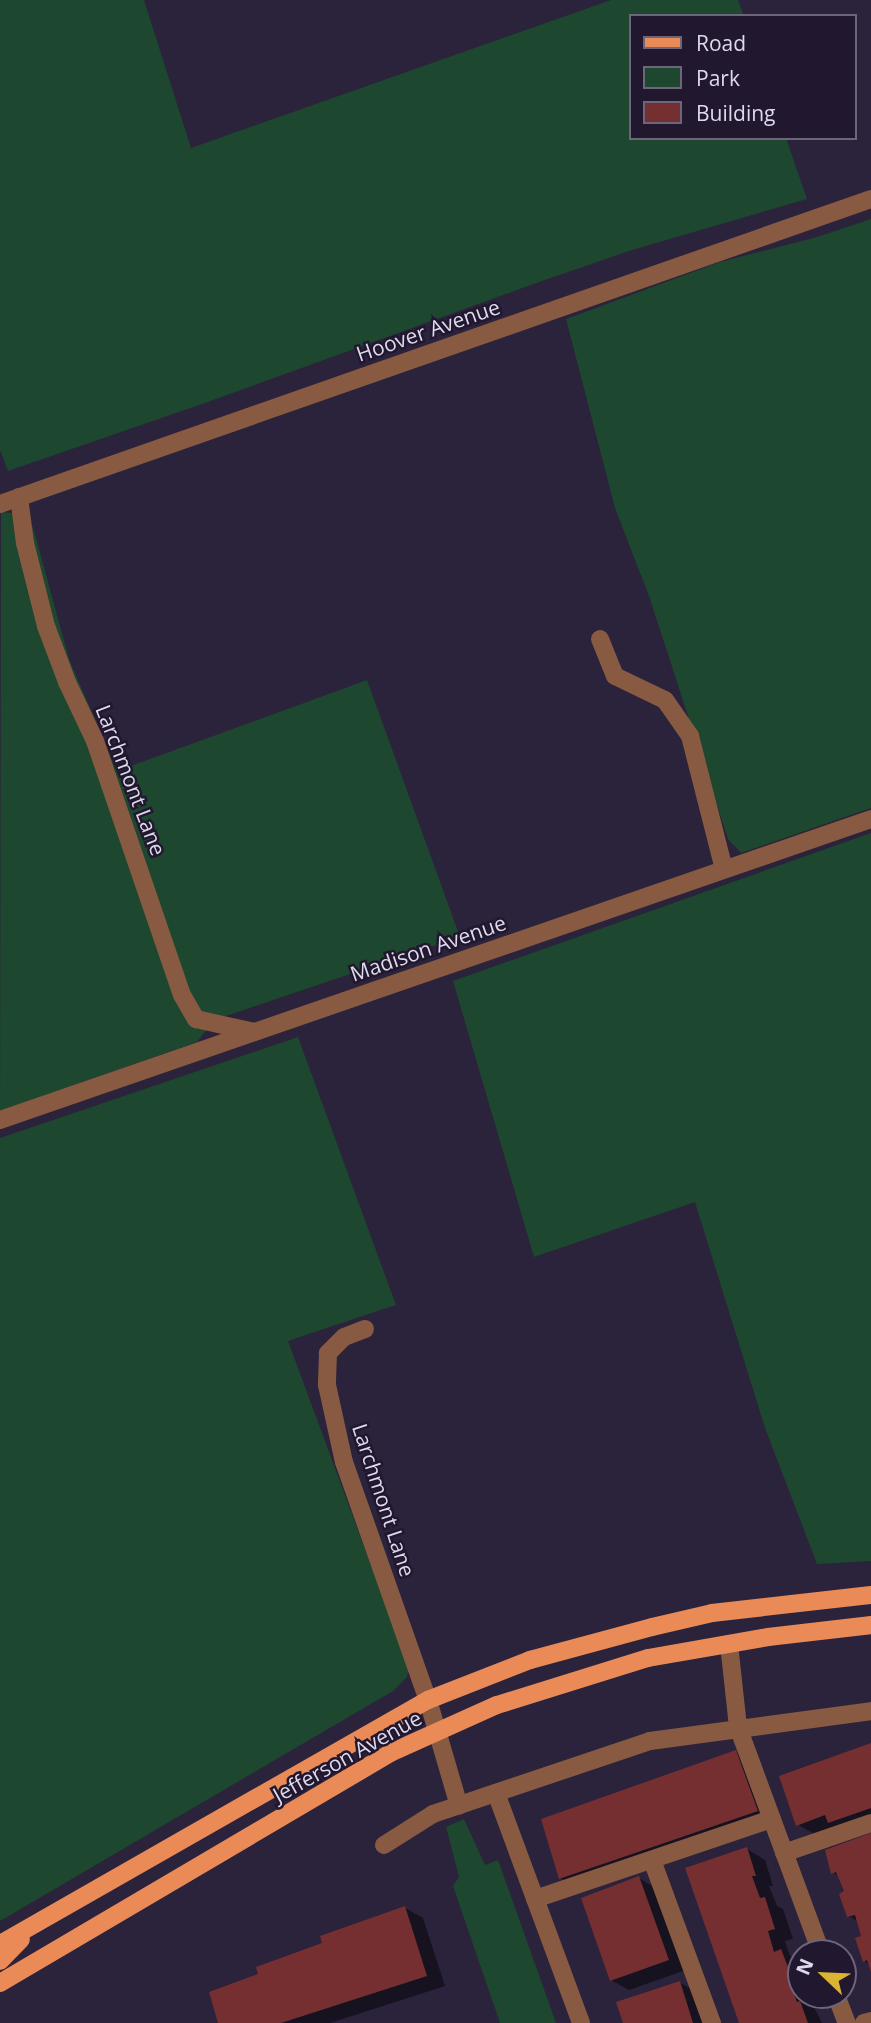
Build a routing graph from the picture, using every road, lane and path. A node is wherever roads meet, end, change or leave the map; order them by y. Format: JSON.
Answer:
{"nodes":[{"id":1,"x":871,"y":198,"type":"edge"},
{"id":2,"x":19,"y":497,"type":"junction"},
{"id":3,"x":0,"y":504,"type":"edge"},
{"id":4,"x":600,"y":639,"type":"dead end"},
{"id":5,"x":871,"y":819,"type":"edge"},
{"id":6,"x":724,"y":869,"type":"junction"},
{"id":7,"x":254,"y":1032,"type":"junction"},
{"id":8,"x":0,"y":1121,"type":"edge"},
{"id":9,"x":365,"y":1329,"type":"dead end"},
{"id":10,"x":871,"y":1595,"type":"edge"},
{"id":11,"x":871,"y":1625,"type":"edge"},
{"id":12,"x":729,"y":1644,"type":"junction"},
{"id":13,"x":428,"y":1700,"type":"junction"},
{"id":14,"x":871,"y":1711,"type":"edge"},
{"id":15,"x":738,"y":1727,"type":"junction"},
{"id":16,"x":437,"y":1732,"type":"junction"},
{"id":17,"x":496,"y":1793,"type":"junction"},
{"id":18,"x":459,"y":1806,"type":"junction"},
{"id":19,"x":772,"y":1819,"type":"junction"},
{"id":20,"x":871,"y":1823,"type":"edge"},
{"id":21,"x":384,"y":1845,"type":"dead end"},
{"id":22,"x":784,"y":1853,"type":"junction"},
{"id":23,"x":652,"y":1860,"type":"junction"},
{"id":24,"x":535,"y":1899,"type":"junction"},
{"id":25,"x":35,"y":1924,"type":"junction"},
{"id":26,"x":816,"y":1939,"type":"edge"},
{"id":27,"x":0,"y":1944,"type":"edge"},
{"id":28,"x":0,"y":1961,"type":"edge"},
{"id":29,"x":0,"y":1983,"type":"edge"},
{"id":30,"x":871,"y":2021,"type":"edge"},
{"id":31,"x":581,"y":2023,"type":"edge"},
{"id":32,"x":712,"y":2023,"type":"edge"},
{"id":33,"x":864,"y":2023,"type":"edge"}],
"edges":[{"from":1,"to":2,"type":"street","name":"Hoover Avenue"},
{"from":2,"to":3,"type":"street","name":"Hoover Avenue"},
{"from":2,"to":7,"type":"street","name":"Larchmont Lane"},
{"from":4,"to":6,"type":"street"},
{"from":5,"to":6,"type":"street","name":"Madison Avenue"},
{"from":6,"to":7,"type":"street","name":"Madison Avenue"},
{"from":7,"to":8,"type":"street","name":"Madison Avenue"},
{"from":9,"to":13,"type":"street","name":"Larchmont Lane"},
{"from":10,"to":13,"type":"main road","name":"Jefferson Avenue"},
{"from":11,"to":12,"type":"main road","name":"Jefferson Avenue"},
{"from":12,"to":15,"type":"street"},
{"from":12,"to":16,"type":"main road","name":"Jefferson Avenue"},
{"from":13,"to":16,"type":"street"},
{"from":13,"to":25,"type":"main road","name":"Jefferson Avenue"},
{"from":14,"to":15,"type":"street"},
{"from":15,"to":17,"type":"street"},
{"from":15,"to":19,"type":"street"},
{"from":16,"to":18,"type":"street"},
{"from":16,"to":29,"type":"main road","name":"Jefferson Avenue"},
{"from":17,"to":18,"type":"street"},
{"from":17,"to":24,"type":"street"},
{"from":18,"to":21,"type":"street"},
{"from":19,"to":22,"type":"street"},
{"from":19,"to":23,"type":"street"},
{"from":20,"to":22,"type":"street"},
{"from":22,"to":26,"type":"street"},
{"from":23,"to":24,"type":"street"},
{"from":23,"to":32,"type":"street"},
{"from":24,"to":31,"type":"street"},
{"from":25,"to":27,"type":"main road","name":"Jefferson Avenue"},
{"from":25,"to":28,"type":"main road"},
{"from":30,"to":33,"type":"street"}]}
